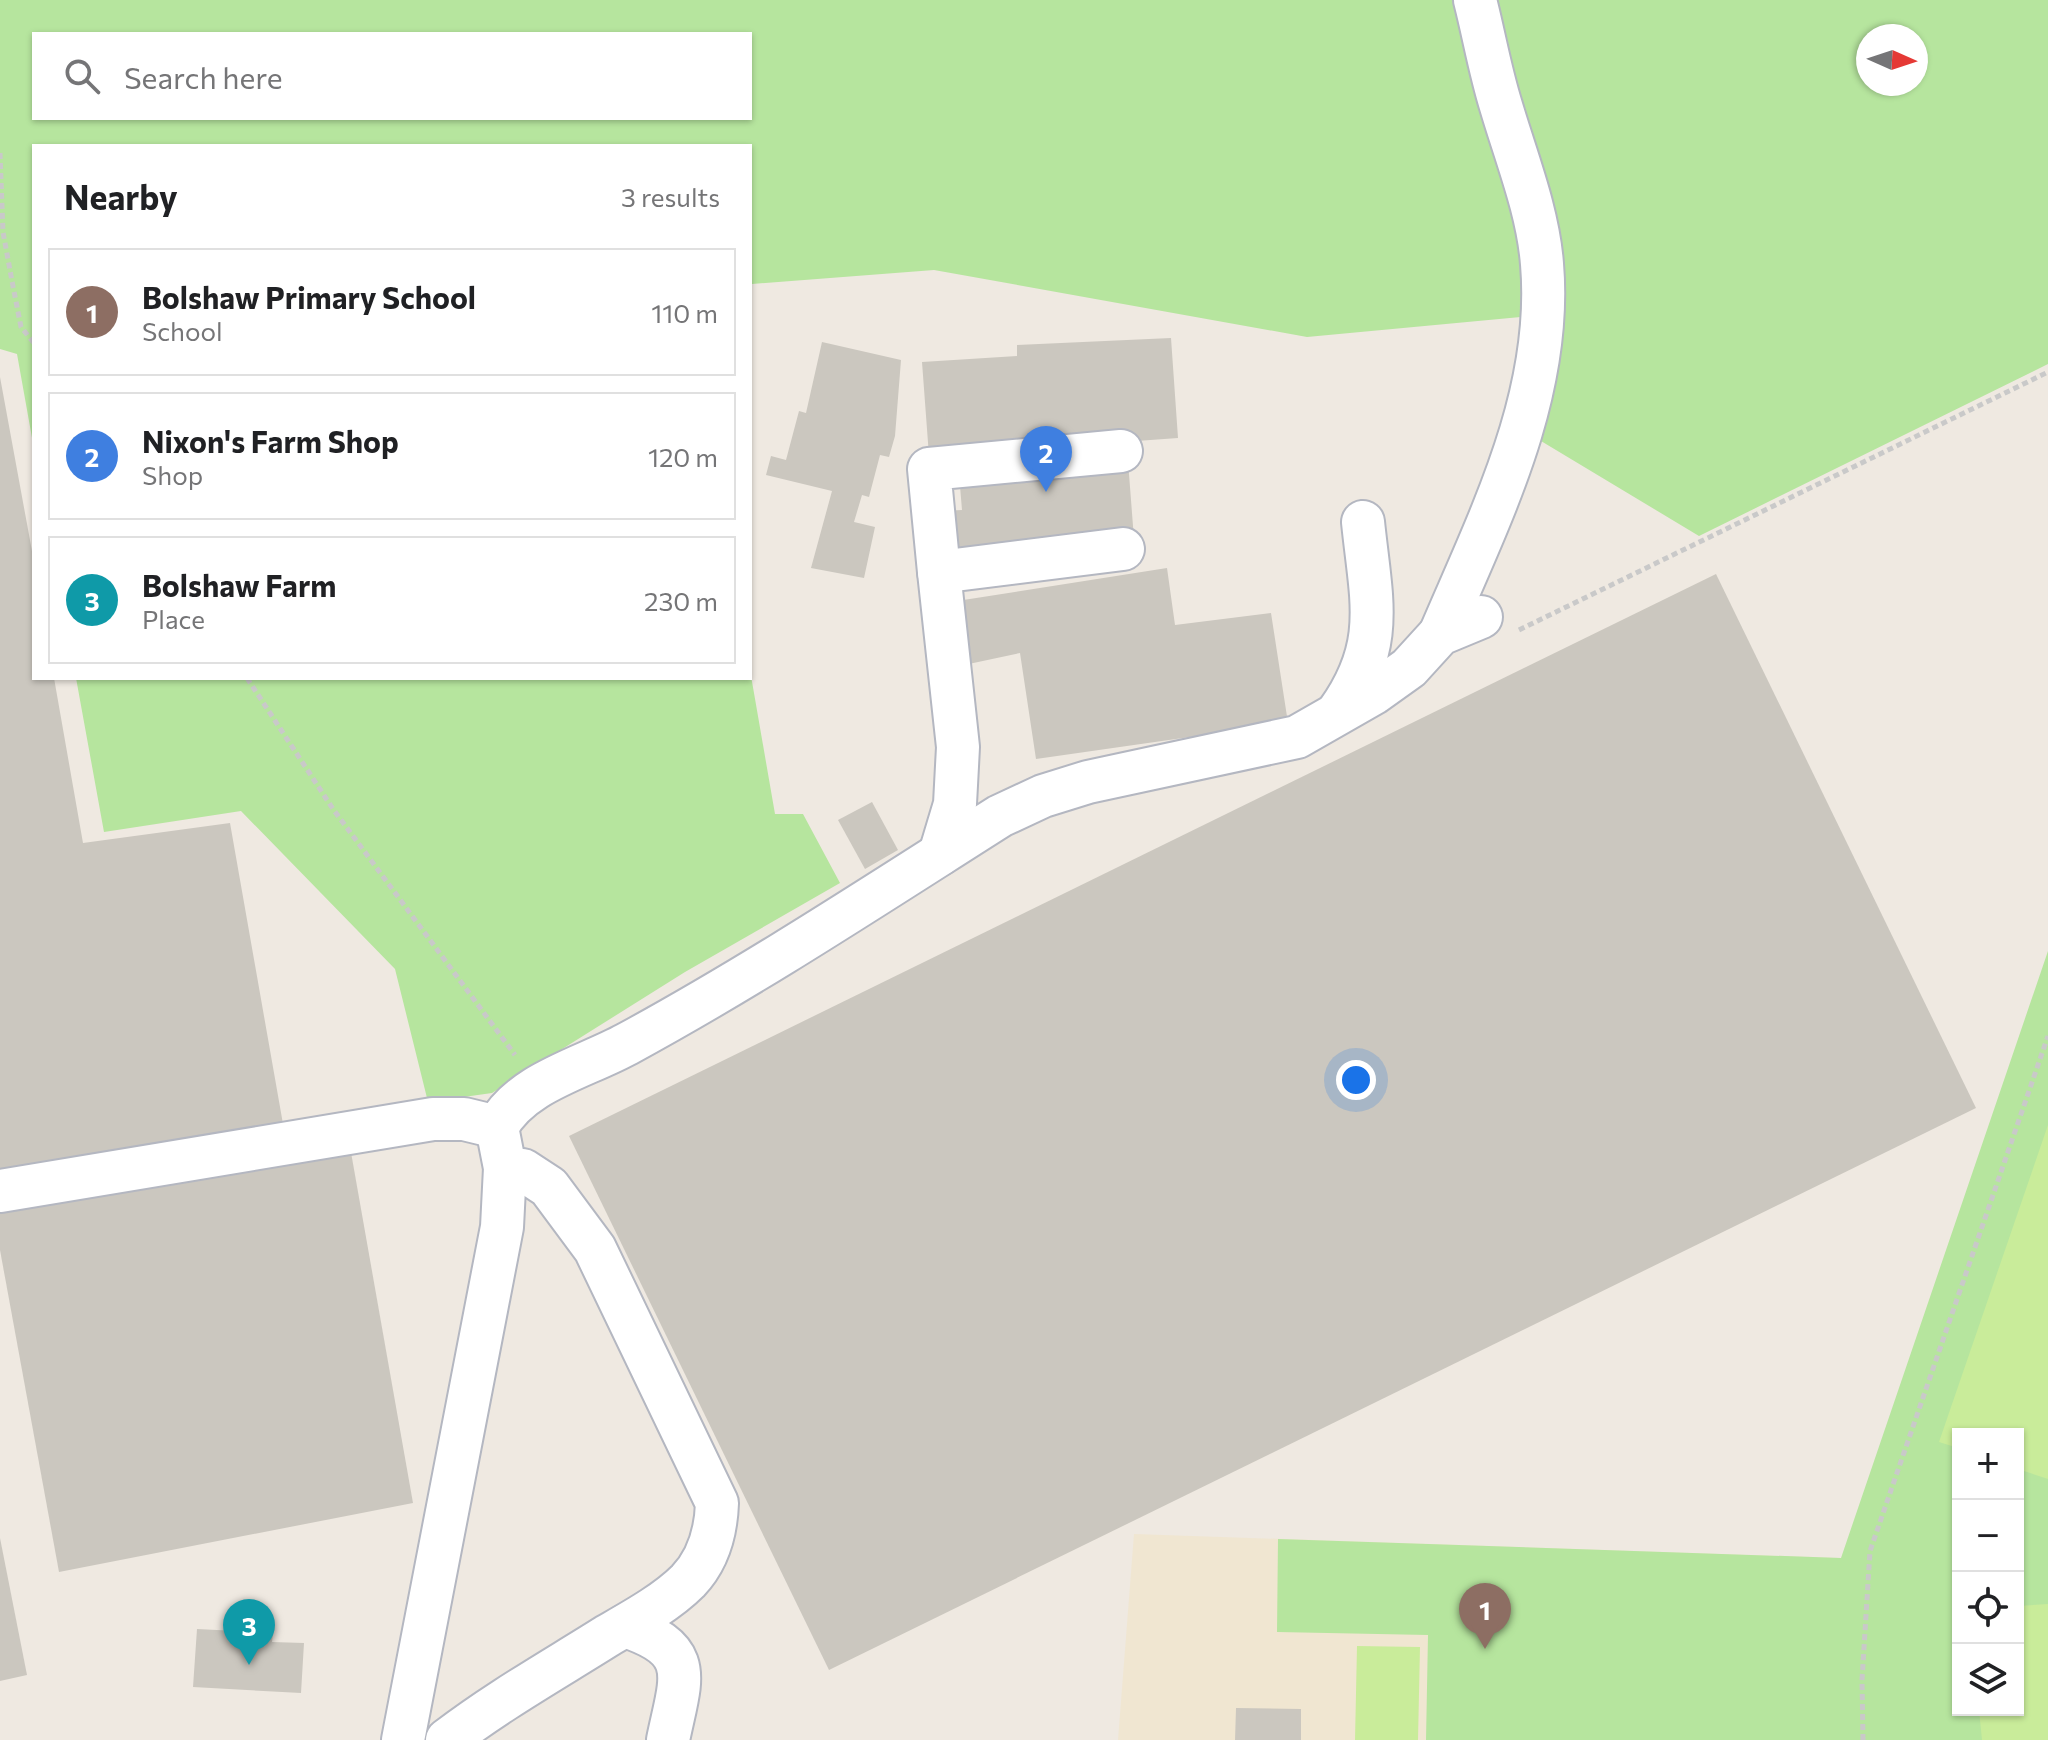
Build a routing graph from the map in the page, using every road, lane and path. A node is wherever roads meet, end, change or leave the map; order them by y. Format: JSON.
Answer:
{"nodes":[{"id":1,"x":1475,"y":0,"type":"edge"},
{"id":2,"x":0,"y":153,"type":"edge"},
{"id":3,"x":32,"y":341,"type":"edge"},
{"id":4,"x":2048,"y":372,"type":"edge"},
{"id":5,"x":1121,"y":451,"type":"dead end"},
{"id":6,"x":1363,"y":522,"type":"dead end"},
{"id":7,"x":1123,"y":549,"type":"dead end"},
{"id":8,"x":939,"y":572,"type":"junction"},
{"id":9,"x":1493,"y":627,"type":"joint"},
{"id":10,"x":1440,"y":634,"type":"junction"},
{"id":11,"x":248,"y":680,"type":"edge"},
{"id":12,"x":1335,"y":715,"type":"junction"},
{"id":13,"x":940,"y":854,"type":"junction"},
{"id":14,"x":2048,"y":1036,"type":"edge"},
{"id":15,"x":537,"y":1089,"type":"junction"},
{"id":16,"x":497,"y":1127,"type":"junction"},
{"id":17,"x":505,"y":1168,"type":"junction"},
{"id":18,"x":0,"y":1191,"type":"edge"},
{"id":19,"x":625,"y":1626,"type":"junction"},
{"id":20,"x":403,"y":1740,"type":"edge"},
{"id":21,"x":447,"y":1740,"type":"edge"},
{"id":22,"x":668,"y":1740,"type":"edge"},
{"id":23,"x":1863,"y":1740,"type":"edge"}],
"edges":[{"from":1,"to":10,"type":"lane"},
{"from":2,"to":3,"type":"path"},
{"from":4,"to":9,"type":"path"},
{"from":5,"to":8,"type":"lane"},
{"from":6,"to":12,"type":"lane"},
{"from":7,"to":8,"type":"lane"},
{"from":8,"to":13,"type":"lane"},
{"from":9,"to":10,"type":"lane"},
{"from":10,"to":12,"type":"lane"},
{"from":11,"to":15,"type":"path"},
{"from":12,"to":13,"type":"lane"},
{"from":13,"to":15,"type":"lane"},
{"from":14,"to":23,"type":"path"},
{"from":15,"to":16,"type":"lane"},
{"from":16,"to":17,"type":"lane"},
{"from":16,"to":18,"type":"lane"},
{"from":17,"to":19,"type":"lane"},
{"from":17,"to":20,"type":"lane"},
{"from":19,"to":21,"type":"lane"},
{"from":19,"to":22,"type":"lane"}]}
